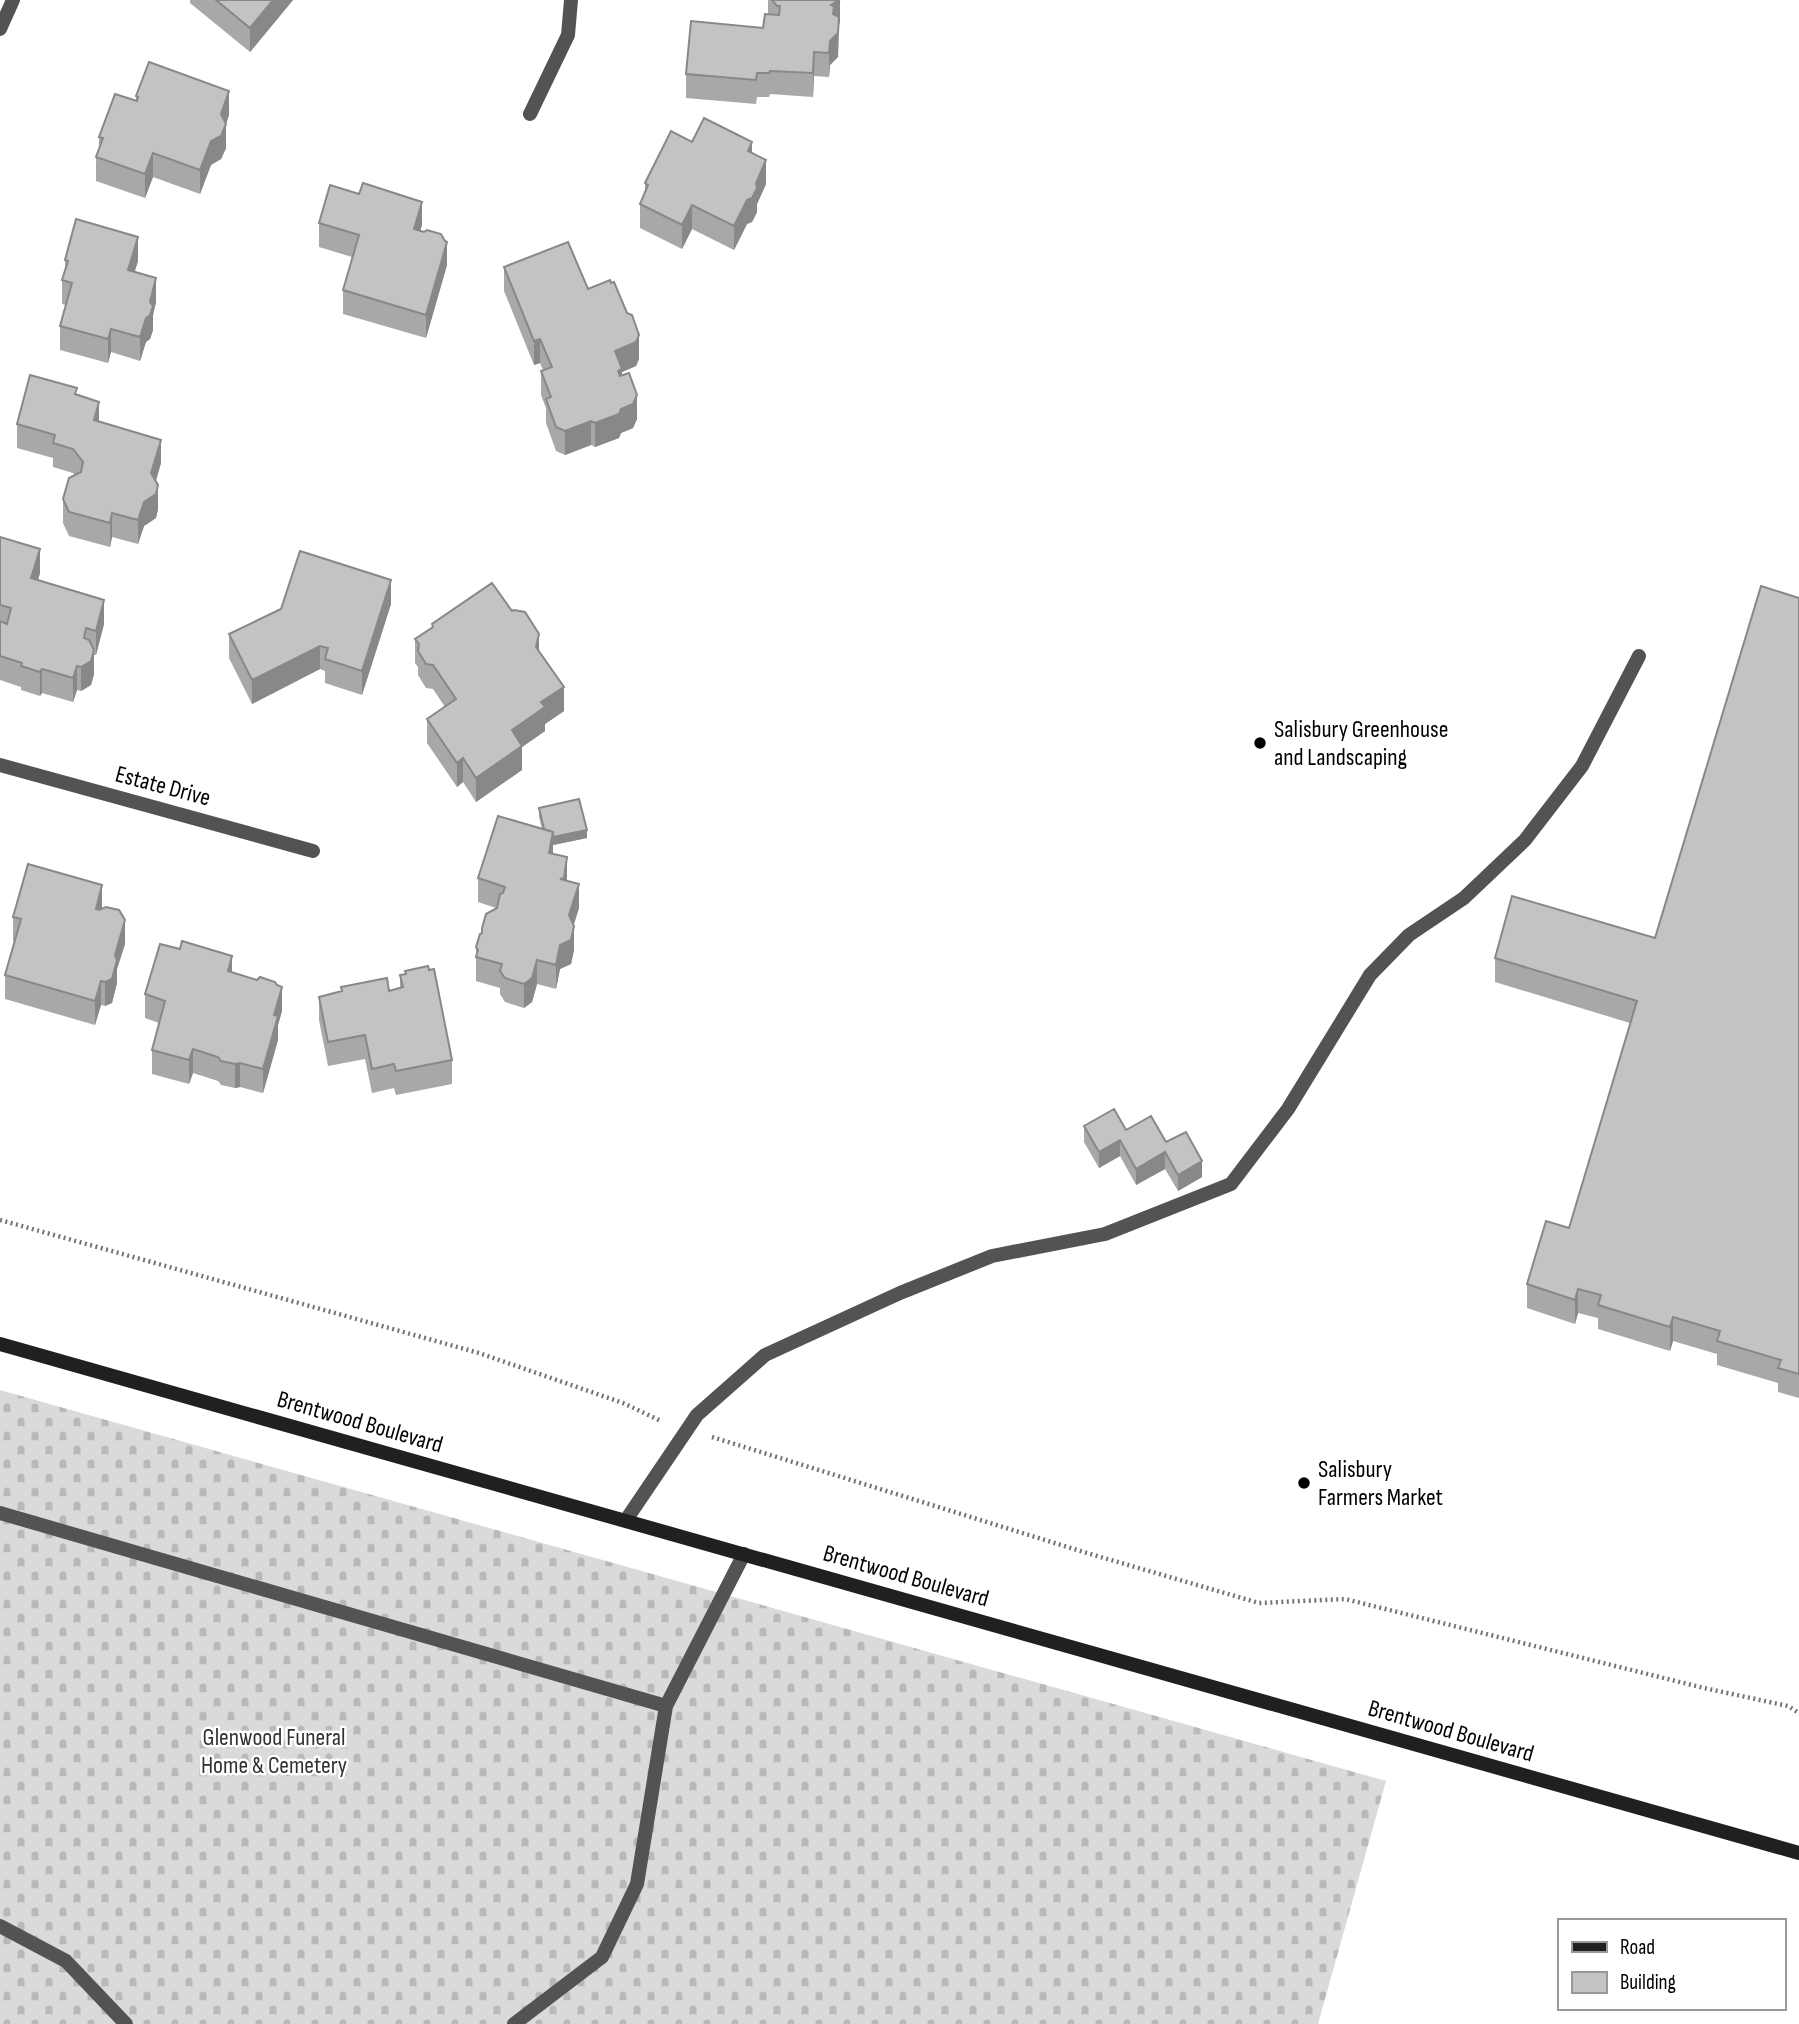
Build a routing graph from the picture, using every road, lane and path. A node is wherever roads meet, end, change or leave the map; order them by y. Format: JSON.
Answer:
{"nodes":[{"id":1,"x":13,"y":0,"type":"edge"},
{"id":2,"x":571,"y":0,"type":"edge"},
{"id":3,"x":0,"y":29,"type":"edge"},
{"id":4,"x":530,"y":114,"type":"dead end"},
{"id":5,"x":1639,"y":656,"type":"dead end"},
{"id":6,"x":0,"y":765,"type":"edge"},
{"id":7,"x":313,"y":851,"type":"dead end"},
{"id":8,"x":0,"y":1220,"type":"edge"},
{"id":9,"x":0,"y":1344,"type":"edge"},
{"id":10,"x":685,"y":1432,"type":"junction"},
{"id":11,"x":0,"y":1513,"type":"edge"},
{"id":12,"x":626,"y":1520,"type":"junction"},
{"id":13,"x":744,"y":1554,"type":"junction"},
{"id":14,"x":666,"y":1706,"type":"junction"},
{"id":15,"x":1799,"y":1713,"type":"edge"},
{"id":16,"x":1799,"y":1853,"type":"edge"},
{"id":17,"x":0,"y":1926,"type":"edge"},
{"id":18,"x":126,"y":2024,"type":"edge"},
{"id":19,"x":514,"y":2024,"type":"edge"}],
"edges":[{"from":1,"to":3,"type":"street"},
{"from":2,"to":4,"type":"street"},
{"from":5,"to":10,"type":"street"},
{"from":6,"to":7,"type":"street","name":"Estate Drive"},
{"from":8,"to":10,"type":"path"},
{"from":9,"to":12,"type":"street","name":"Brentwood Boulevard"},
{"from":10,"to":12,"type":"street"},
{"from":10,"to":15,"type":"path"},
{"from":11,"to":14,"type":"street"},
{"from":12,"to":13,"type":"street","name":"Brentwood Boulevard"},
{"from":13,"to":14,"type":"street"},
{"from":13,"to":16,"type":"street","name":"Brentwood Boulevard"},
{"from":14,"to":19,"type":"street"},
{"from":17,"to":18,"type":"street"}]}
